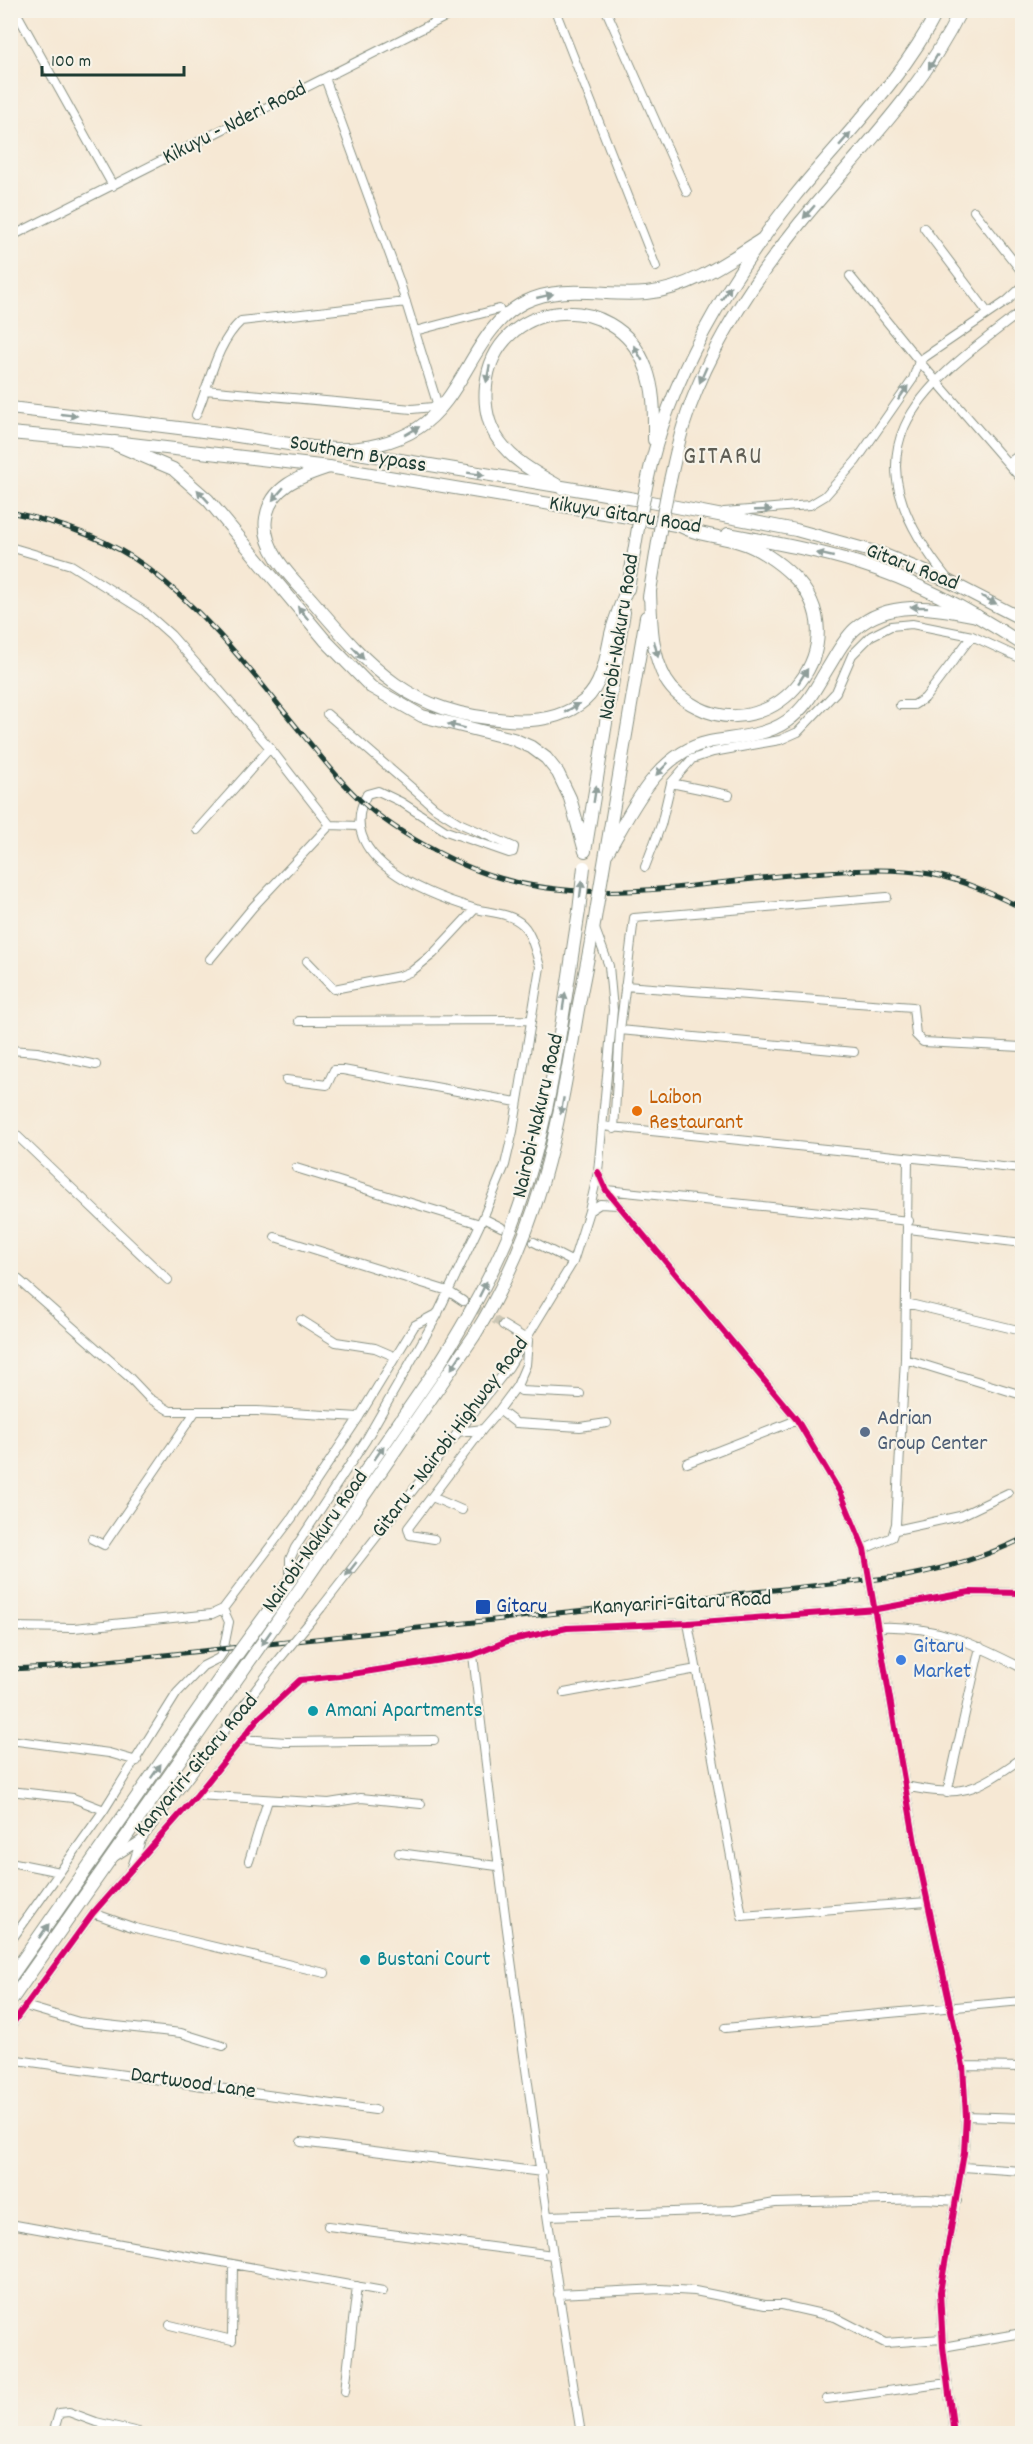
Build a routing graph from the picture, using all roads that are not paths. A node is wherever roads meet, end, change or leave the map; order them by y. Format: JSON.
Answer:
{"nodes":[{"id":1,"x":15,"y":10,"type":"edge"},
{"id":2,"x":459,"y":10,"type":"edge"},
{"id":3,"x":555,"y":10,"type":"edge"},
{"id":4,"x":606,"y":10,"type":"edge"},
{"id":5,"x":938,"y":10,"type":"edge"},
{"id":6,"x":961,"y":10,"type":"edge"},
{"id":7,"x":325,"y":78,"type":"junction"},
{"id":8,"x":113,"y":186,"type":"junction"},
{"id":9,"x":687,"y":192,"type":"dead end"},
{"id":10,"x":974,"y":212,"type":"dead end"},
{"id":11,"x":924,"y":228,"type":"dead end"},
{"id":12,"x":10,"y":237,"type":"edge"},
{"id":13,"x":764,"y":238,"type":"junction"},
{"id":14,"x":656,"y":267,"type":"dead end"},
{"id":15,"x":1023,"y":272,"type":"edge"},
{"id":16,"x":850,"y":276,"type":"dead end"},
{"id":17,"x":1023,"y":287,"type":"edge"},
{"id":18,"x":406,"y":302,"type":"junction"},
{"id":19,"x":498,"y":309,"type":"dead end"},
{"id":20,"x":1023,"y":311,"type":"edge"},
{"id":21,"x":988,"y":313,"type":"junction"},
{"id":22,"x":415,"y":331,"type":"junction"},
{"id":23,"x":919,"y":361,"type":"junction"},
{"id":24,"x":938,"y":380,"type":"junction"},
{"id":25,"x":205,"y":390,"type":"junction"},
{"id":26,"x":10,"y":408,"type":"edge"},
{"id":27,"x":196,"y":415,"type":"dead end"},
{"id":28,"x":10,"y":434,"type":"edge"},
{"id":29,"x":110,"y":442,"type":"junction"},
{"id":30,"x":336,"y":449,"type":"junction"},
{"id":31,"x":654,"y":451,"type":"junction"},
{"id":32,"x":1023,"y":453,"type":"edge"},
{"id":33,"x":262,"y":458,"type":"joint"},
{"id":34,"x":1008,"y":463,"type":"junction"},
{"id":35,"x":329,"y":467,"type":"junction"},
{"id":36,"x":1023,"y":480,"type":"edge"},
{"id":37,"x":562,"y":488,"type":"junction"},
{"id":38,"x":704,"y":514,"type":"junction"},
{"id":39,"x":678,"y":525,"type":"junction"},
{"id":40,"x":10,"y":547,"type":"edge"},
{"id":41,"x":948,"y":581,"type":"junction"},
{"id":42,"x":629,"y":583,"type":"junction"},
{"id":43,"x":650,"y":591,"type":"junction"},
{"id":44,"x":977,"y":616,"type":"junction"},
{"id":45,"x":1023,"y":619,"type":"edge"},
{"id":46,"x":972,"y":636,"type":"junction"},
{"id":47,"x":1023,"y":644,"type":"edge"},
{"id":48,"x":1023,"y":659,"type":"edge"},
{"id":49,"x":900,"y":705,"type":"dead end"},
{"id":50,"x":327,"y":714,"type":"dead end"},
{"id":51,"x":270,"y":748,"type":"junction"},
{"id":52,"x":671,"y":783,"type":"junction"},
{"id":53,"x":729,"y":795,"type":"dead end"},
{"id":54,"x":330,"y":825,"type":"junction"},
{"id":55,"x":358,"y":826,"type":"junction"},
{"id":56,"x":198,"y":830,"type":"dead end"},
{"id":57,"x":585,"y":851,"type":"junction"},
{"id":58,"x":607,"y":853,"type":"junction"},
{"id":59,"x":645,"y":867,"type":"dead end"},
{"id":60,"x":887,"y":897,"type":"dead end"},
{"id":61,"x":475,"y":909,"type":"junction"},
{"id":62,"x":594,"y":925,"type":"junction"},
{"id":63,"x":210,"y":959,"type":"dead end"},
{"id":64,"x":308,"y":961,"type":"dead end"},
{"id":65,"x":625,"y":986,"type":"junction"},
{"id":66,"x":531,"y":1020,"type":"junction"},
{"id":67,"x":299,"y":1021,"type":"dead end"},
{"id":68,"x":620,"y":1030,"type":"junction"},
{"id":69,"x":1023,"y":1047,"type":"edge"},
{"id":70,"x":10,"y":1050,"type":"edge"},
{"id":71,"x":854,"y":1052,"type":"dead end"},
{"id":72,"x":96,"y":1065,"type":"dead end"},
{"id":73,"x":286,"y":1080,"type":"dead end"},
{"id":74,"x":518,"y":1102,"type":"junction"},
{"id":75,"x":602,"y":1126,"type":"junction"},
{"id":76,"x":10,"y":1129,"type":"edge"},
{"id":77,"x":614,"y":1129,"type":"junction"},
{"id":78,"x":908,"y":1158,"type":"junction"},
{"id":79,"x":296,"y":1168,"type":"dead end"},
{"id":80,"x":1023,"y":1169,"type":"edge"},
{"id":81,"x":598,"y":1172,"type":"junction"},
{"id":82,"x":606,"y":1190,"type":"junction"},
{"id":83,"x":618,"y":1205,"type":"junction"},
{"id":84,"x":589,"y":1211,"type":"junction"},
{"id":85,"x":481,"y":1221,"type":"junction"},
{"id":86,"x":909,"y":1225,"type":"junction"},
{"id":87,"x":501,"y":1227,"type":"dead end"},
{"id":88,"x":275,"y":1237,"type":"dead end"},
{"id":89,"x":534,"y":1242,"type":"dead end"},
{"id":90,"x":1023,"y":1243,"type":"edge"},
{"id":91,"x":573,"y":1262,"type":"junction"},
{"id":92,"x":10,"y":1272,"type":"edge"},
{"id":93,"x":168,"y":1280,"type":"dead end"},
{"id":94,"x":448,"y":1291,"type":"junction"},
{"id":95,"x":463,"y":1301,"type":"tunnel mouth"},
{"id":96,"x":906,"y":1302,"type":"junction"},
{"id":97,"x":438,"y":1313,"type":"junction"},
{"id":98,"x":302,"y":1320,"type":"dead end"},
{"id":99,"x":503,"y":1325,"type":"tunnel mouth"},
{"id":100,"x":1023,"y":1331,"type":"edge"},
{"id":101,"x":528,"y":1340,"type":"junction"},
{"id":102,"x":396,"y":1357,"type":"junction"},
{"id":103,"x":905,"y":1359,"type":"junction"},
{"id":104,"x":517,"y":1386,"type":"junction"},
{"id":105,"x":580,"y":1394,"type":"dead end"},
{"id":106,"x":1023,"y":1395,"type":"edge"},
{"id":107,"x":499,"y":1410,"type":"junction"},
{"id":108,"x":195,"y":1412,"type":"junction"},
{"id":109,"x":359,"y":1417,"type":"junction"},
{"id":110,"x":797,"y":1420,"type":"junction"},
{"id":111,"x":607,"y":1423,"type":"dead end"},
{"id":112,"x":483,"y":1429,"type":"junction"},
{"id":113,"x":458,"y":1432,"type":"junction"},
{"id":114,"x":687,"y":1463,"type":"dead end"},
{"id":115,"x":1008,"y":1493,"type":"dead end"},
{"id":116,"x":432,"y":1497,"type":"junction"},
{"id":117,"x":462,"y":1510,"type":"dead end"},
{"id":118,"x":896,"y":1530,"type":"junction"},
{"id":119,"x":92,"y":1539,"type":"dead end"},
{"id":120,"x":434,"y":1539,"type":"dead end"},
{"id":121,"x":864,"y":1549,"type":"junction"},
{"id":122,"x":290,"y":1580,"type":"junction"},
{"id":123,"x":1023,"y":1593,"type":"edge"},
{"id":124,"x":223,"y":1609,"type":"junction"},
{"id":125,"x":877,"y":1609,"type":"junction"},
{"id":126,"x":688,"y":1623,"type":"junction"},
{"id":127,"x":880,"y":1627,"type":"junction"},
{"id":128,"x":10,"y":1628,"type":"edge"},
{"id":129,"x":980,"y":1647,"type":"junction"},
{"id":130,"x":473,"y":1655,"type":"junction"},
{"id":131,"x":1023,"y":1668,"type":"edge"},
{"id":132,"x":697,"y":1669,"type":"junction"},
{"id":133,"x":564,"y":1694,"type":"dead end"},
{"id":134,"x":242,"y":1739,"type":"junction"},
{"id":135,"x":10,"y":1740,"type":"edge"},
{"id":136,"x":434,"y":1740,"type":"dead end"},
{"id":137,"x":1023,"y":1758,"type":"edge"},
{"id":138,"x":137,"y":1761,"type":"junction"},
{"id":139,"x":905,"y":1786,"type":"junction"},
{"id":140,"x":10,"y":1791,"type":"edge"},
{"id":141,"x":947,"y":1793,"type":"junction"},
{"id":142,"x":197,"y":1795,"type":"junction"},
{"id":143,"x":268,"y":1800,"type":"junction"},
{"id":144,"x":421,"y":1804,"type":"dead end"},
{"id":145,"x":104,"y":1810,"type":"junction"},
{"id":146,"x":141,"y":1840,"type":"junction"},
{"id":147,"x":399,"y":1853,"type":"dead end"},
{"id":148,"x":114,"y":1858,"type":"junction"},
{"id":149,"x":249,"y":1861,"type":"dead end"},
{"id":150,"x":10,"y":1862,"type":"edge"},
{"id":151,"x":497,"y":1866,"type":"junction"},
{"id":152,"x":131,"y":1870,"type":"junction"},
{"id":153,"x":60,"y":1872,"type":"junction"},
{"id":154,"x":927,"y":1902,"type":"junction"},
{"id":155,"x":93,"y":1913,"type":"junction"},
{"id":156,"x":10,"y":1942,"type":"edge"},
{"id":157,"x":325,"y":1973,"type":"dead end"},
{"id":158,"x":10,"y":1978,"type":"edge"},
{"id":159,"x":1023,"y":2001,"type":"edge"},
{"id":160,"x":10,"y":2002,"type":"edge"},
{"id":161,"x":25,"y":2006,"type":"junction"},
{"id":162,"x":951,"y":2007,"type":"junction"},
{"id":163,"x":10,"y":2027,"type":"edge"},
{"id":164,"x":725,"y":2028,"type":"dead end"},
{"id":165,"x":223,"y":2046,"type":"dead end"},
{"id":166,"x":10,"y":2059,"type":"edge"},
{"id":167,"x":963,"y":2066,"type":"junction"},
{"id":168,"x":1023,"y":2067,"type":"edge"},
{"id":169,"x":375,"y":2110,"type":"dead end"},
{"id":170,"x":966,"y":2116,"type":"junction"},
{"id":171,"x":1023,"y":2118,"type":"edge"},
{"id":172,"x":301,"y":2142,"type":"dead end"},
{"id":173,"x":963,"y":2167,"type":"junction"},
{"id":174,"x":1023,"y":2171,"type":"edge"},
{"id":175,"x":542,"y":2172,"type":"junction"},
{"id":176,"x":957,"y":2201,"type":"junction"},
{"id":177,"x":548,"y":2216,"type":"junction"},
{"id":178,"x":10,"y":2224,"type":"edge"},
{"id":179,"x":327,"y":2226,"type":"dead end"},
{"id":180,"x":553,"y":2255,"type":"junction"},
{"id":181,"x":233,"y":2264,"type":"junction"},
{"id":182,"x":357,"y":2286,"type":"junction"},
{"id":183,"x":383,"y":2291,"type":"dead end"},
{"id":184,"x":558,"y":2294,"type":"junction"},
{"id":185,"x":170,"y":2325,"type":"dead end"},
{"id":186,"x":1023,"y":2333,"type":"edge"},
{"id":187,"x":943,"y":2343,"type":"junction"},
{"id":188,"x":948,"y":2384,"type":"junction"},
{"id":189,"x":345,"y":2391,"type":"dead end"},
{"id":190,"x":826,"y":2399,"type":"dead end"},
{"id":191,"x":53,"y":2433,"type":"edge"},
{"id":192,"x":147,"y":2433,"type":"edge"},
{"id":193,"x":581,"y":2433,"type":"edge"},
{"id":194,"x":954,"y":2433,"type":"edge"}],
"edges":[{"from":1,"to":8,"type":"street"},
{"from":2,"to":7,"type":"street","name":"Kikuyu - Nderi Road"},
{"from":3,"to":14,"type":"street"},
{"from":4,"to":9,"type":"street"},
{"from":13,"to":5,"type":"main road","one_way":true},
{"from":6,"to":43,"type":"main road","name":"Nairobi-Nakuru Road","one_way":true,"bridge":true},
{"from":7,"to":8,"type":"street","name":"Kikuyu - Nderi Road"},
{"from":7,"to":18,"type":"street"},
{"from":8,"to":12,"type":"street","name":"Kikuyu - Nderi Road"},
{"from":10,"to":15,"type":"street"},
{"from":11,"to":21,"type":"street"},
{"from":30,"to":13,"type":"main road","one_way":true},
{"from":31,"to":13,"type":"main road","one_way":true},
{"from":16,"to":23,"type":"street"},
{"from":17,"to":21,"type":"street"},
{"from":18,"to":22,"type":"street"},
{"from":18,"to":25,"type":"street"},
{"from":19,"to":22,"type":"street"},
{"from":20,"to":24,"type":"street"},
{"from":21,"to":23,"type":"street"},
{"from":22,"to":25,"type":"street"},
{"from":23,"to":24,"type":"street"},
{"from":38,"to":23,"type":"street","one_way":true},
{"from":24,"to":34,"type":"street"},
{"from":24,"to":41,"type":"street"},
{"from":25,"to":27,"type":"street"},
{"from":26,"to":30,"type":"main road","name":"Southern Bypass","one_way":true},
{"from":28,"to":29,"type":"main road","name":"Southern Bypass"},
{"from":29,"to":33,"type":"main road","name":"Southern Bypass"},
{"from":57,"to":29,"type":"main road","one_way":true},
{"from":30,"to":37,"type":"main road","name":"Southern Bypass","one_way":true},
{"from":31,"to":37,"type":"main road","one_way":true},
{"from":31,"to":42,"type":"main road","name":"Nairobi-Nakuru Road","bridge":true},
{"from":32,"to":34,"type":"street"},
{"from":33,"to":35,"type":"main road","name":"Kikuyu Gitaru Road"},
{"from":34,"to":36,"type":"street"},
{"from":35,"to":39,"type":"main road","name":"Kikuyu Gitaru Road"},
{"from":35,"to":42,"type":"main road","one_way":true},
{"from":37,"to":38,"type":"main road","name":"Southern Bypass"},
{"from":38,"to":41,"type":"main road","name":"Gitaru Road"},
{"from":43,"to":39,"type":"main road","one_way":true},
{"from":44,"to":39,"type":"main road","name":"Kikuyu Gitaru Road","one_way":true},
{"from":40,"to":51,"type":"street"},
{"from":41,"to":45,"type":"main road","name":"Gitaru Road","one_way":true},
{"from":57,"to":42,"type":"main road","name":"Nairobi-Nakuru Road","one_way":true},
{"from":43,"to":58,"type":"main road","name":"Nairobi-Nakuru Road"},
{"from":44,"to":47,"type":"main road","name":"Gitaru Road"},
{"from":44,"to":58,"type":"main road","one_way":true},
{"from":46,"to":48,"type":"street"},
{"from":46,"to":49,"type":"street"},
{"from":46,"to":52,"type":"street"},
{"from":50,"to":55,"type":"street"},
{"from":51,"to":54,"type":"street"},
{"from":51,"to":56,"type":"street"},
{"from":52,"to":53,"type":"street"},
{"from":52,"to":59,"type":"street"},
{"from":54,"to":55,"type":"street"},
{"from":54,"to":63,"type":"street"},
{"from":55,"to":61,"type":"street"},
{"from":122,"to":57,"type":"main road","name":"Nairobi-Nakuru Road","one_way":true,"bridge":true},
{"from":58,"to":62,"type":"main road","name":"Nairobi-Nakuru Road","bridge":true},
{"from":60,"to":65,"type":"street"},
{"from":61,"to":64,"type":"street"},
{"from":61,"to":66,"type":"street"},
{"from":62,"to":75,"type":"street"},
{"from":62,"to":148,"type":"main road","name":"Nairobi-Nakuru Road","one_way":true,"bridge":true},
{"from":65,"to":68,"type":"street"},
{"from":65,"to":69,"type":"street"},
{"from":66,"to":67,"type":"street"},
{"from":66,"to":74,"type":"street"},
{"from":68,"to":71,"type":"street"},
{"from":68,"to":77,"type":"street"},
{"from":70,"to":72,"type":"street"},
{"from":73,"to":74,"type":"street"},
{"from":74,"to":85,"type":"street"},
{"from":75,"to":77,"type":"street"},
{"from":75,"to":81,"type":"street"},
{"from":76,"to":93,"type":"street"},
{"from":77,"to":78,"type":"street"},
{"from":78,"to":80,"type":"street"},
{"from":78,"to":86,"type":"street"},
{"from":79,"to":85,"type":"street"},
{"from":81,"to":82,"type":"street"},
{"from":81,"to":84,"type":"street","name":"Gitaru - Nairobi Highway Road"},
{"from":82,"to":83,"type":"street"},
{"from":82,"to":86,"type":"street"},
{"from":83,"to":84,"type":"street"},
{"from":83,"to":110,"type":"street"},
{"from":84,"to":91,"type":"street","name":"Gitaru - Nairobi Highway Road"},
{"from":85,"to":87,"type":"street"},
{"from":85,"to":94,"type":"street"},
{"from":86,"to":90,"type":"street"},
{"from":86,"to":96,"type":"street"},
{"from":88,"to":94,"type":"street"},
{"from":89,"to":91,"type":"street"},
{"from":91,"to":101,"type":"street","name":"Gitaru - Nairobi Highway Road"},
{"from":92,"to":108,"type":"street"},
{"from":94,"to":95,"type":"street"},
{"from":94,"to":97,"type":"street"},
{"from":96,"to":100,"type":"street"},
{"from":96,"to":103,"type":"street"},
{"from":97,"to":102,"type":"street"},
{"from":97,"to":122,"type":"street"},
{"from":98,"to":102,"type":"street"},
{"from":99,"to":101,"type":"street"},
{"from":101,"to":104,"type":"street"},
{"from":101,"to":113,"type":"street","name":"Gitaru - Nairobi Highway Road"},
{"from":102,"to":109,"type":"street"},
{"from":103,"to":106,"type":"street"},
{"from":103,"to":118,"type":"street"},
{"from":104,"to":105,"type":"street"},
{"from":104,"to":107,"type":"street"},
{"from":107,"to":111,"type":"street"},
{"from":107,"to":112,"type":"street"},
{"from":108,"to":109,"type":"street"},
{"from":108,"to":119,"type":"street"},
{"from":109,"to":124,"type":"street"},
{"from":110,"to":114,"type":"street"},
{"from":110,"to":121,"type":"street"},
{"from":112,"to":113,"type":"street"},
{"from":112,"to":116,"type":"street"},
{"from":113,"to":146,"type":"street","name":"Gitaru - Nairobi Highway Road","one_way":true,"bridge":true},
{"from":115,"to":118,"type":"street"},
{"from":116,"to":117,"type":"street"},
{"from":116,"to":120,"type":"street"},
{"from":118,"to":121,"type":"street"},
{"from":121,"to":125,"type":"street"},
{"from":158,"to":122,"type":"main road","name":"Nairobi-Nakuru Road","one_way":true,"bridge":true},
{"from":123,"to":125,"type":"street","name":"Kanyariri-Gitaru Road"},
{"from":124,"to":128,"type":"street"},
{"from":124,"to":138,"type":"street"},
{"from":125,"to":126,"type":"street","name":"Kanyariri-Gitaru Road"},
{"from":125,"to":127,"type":"street"},
{"from":126,"to":130,"type":"street","name":"Kanyariri-Gitaru Road"},
{"from":126,"to":132,"type":"street"},
{"from":127,"to":129,"type":"street"},
{"from":127,"to":139,"type":"street"},
{"from":129,"to":131,"type":"street"},
{"from":129,"to":141,"type":"street"},
{"from":130,"to":134,"type":"street","name":"Kanyariri-Gitaru Road"},
{"from":130,"to":151,"type":"street"},
{"from":132,"to":133,"type":"street"},
{"from":132,"to":154,"type":"street"},
{"from":134,"to":136,"type":"street"},
{"from":134,"to":142,"type":"street","name":"Kanyariri-Gitaru Road"},
{"from":135,"to":138,"type":"street"},
{"from":137,"to":141,"type":"street"},
{"from":138,"to":145,"type":"street"},
{"from":139,"to":141,"type":"street"},
{"from":139,"to":154,"type":"street"},
{"from":140,"to":145,"type":"street"},
{"from":142,"to":143,"type":"street"},
{"from":142,"to":152,"type":"street","name":"Kanyariri-Gitaru Road"},
{"from":143,"to":144,"type":"street"},
{"from":143,"to":149,"type":"street"},
{"from":145,"to":153,"type":"street"},
{"from":146,"to":148,"type":"street"},
{"from":146,"to":152,"type":"street"},
{"from":147,"to":151,"type":"street"},
{"from":148,"to":160,"type":"main road","name":"Nairobi-Nakuru Road"},
{"from":150,"to":153,"type":"street"},
{"from":151,"to":175,"type":"street"},
{"from":152,"to":155,"type":"street","name":"Kanyariri-Gitaru Road"},
{"from":153,"to":156,"type":"street"},
{"from":154,"to":162,"type":"street"},
{"from":155,"to":157,"type":"street"},
{"from":155,"to":161,"type":"street","name":"Kanyariri-Gitaru Road"},
{"from":159,"to":162,"type":"street"},
{"from":161,"to":163,"type":"street","name":"Kanyariri-Gitaru Road"},
{"from":161,"to":165,"type":"street"},
{"from":162,"to":164,"type":"street"},
{"from":162,"to":167,"type":"street"},
{"from":166,"to":169,"type":"street","name":"Dartwood Lane"},
{"from":167,"to":168,"type":"street"},
{"from":167,"to":170,"type":"street"},
{"from":170,"to":171,"type":"street"},
{"from":170,"to":173,"type":"street"},
{"from":172,"to":175,"type":"street"},
{"from":173,"to":174,"type":"street"},
{"from":173,"to":176,"type":"street"},
{"from":175,"to":177,"type":"street"},
{"from":176,"to":177,"type":"street"},
{"from":176,"to":187,"type":"street"},
{"from":177,"to":180,"type":"street"},
{"from":178,"to":181,"type":"street"},
{"from":179,"to":180,"type":"street"},
{"from":180,"to":184,"type":"street"},
{"from":181,"to":182,"type":"street"},
{"from":181,"to":185,"type":"street"},
{"from":182,"to":183,"type":"street"},
{"from":182,"to":189,"type":"street"},
{"from":184,"to":187,"type":"street"},
{"from":184,"to":193,"type":"street"},
{"from":186,"to":187,"type":"street"},
{"from":187,"to":188,"type":"street"},
{"from":188,"to":190,"type":"street"},
{"from":188,"to":194,"type":"street"},
{"from":191,"to":192,"type":"street"}]}
